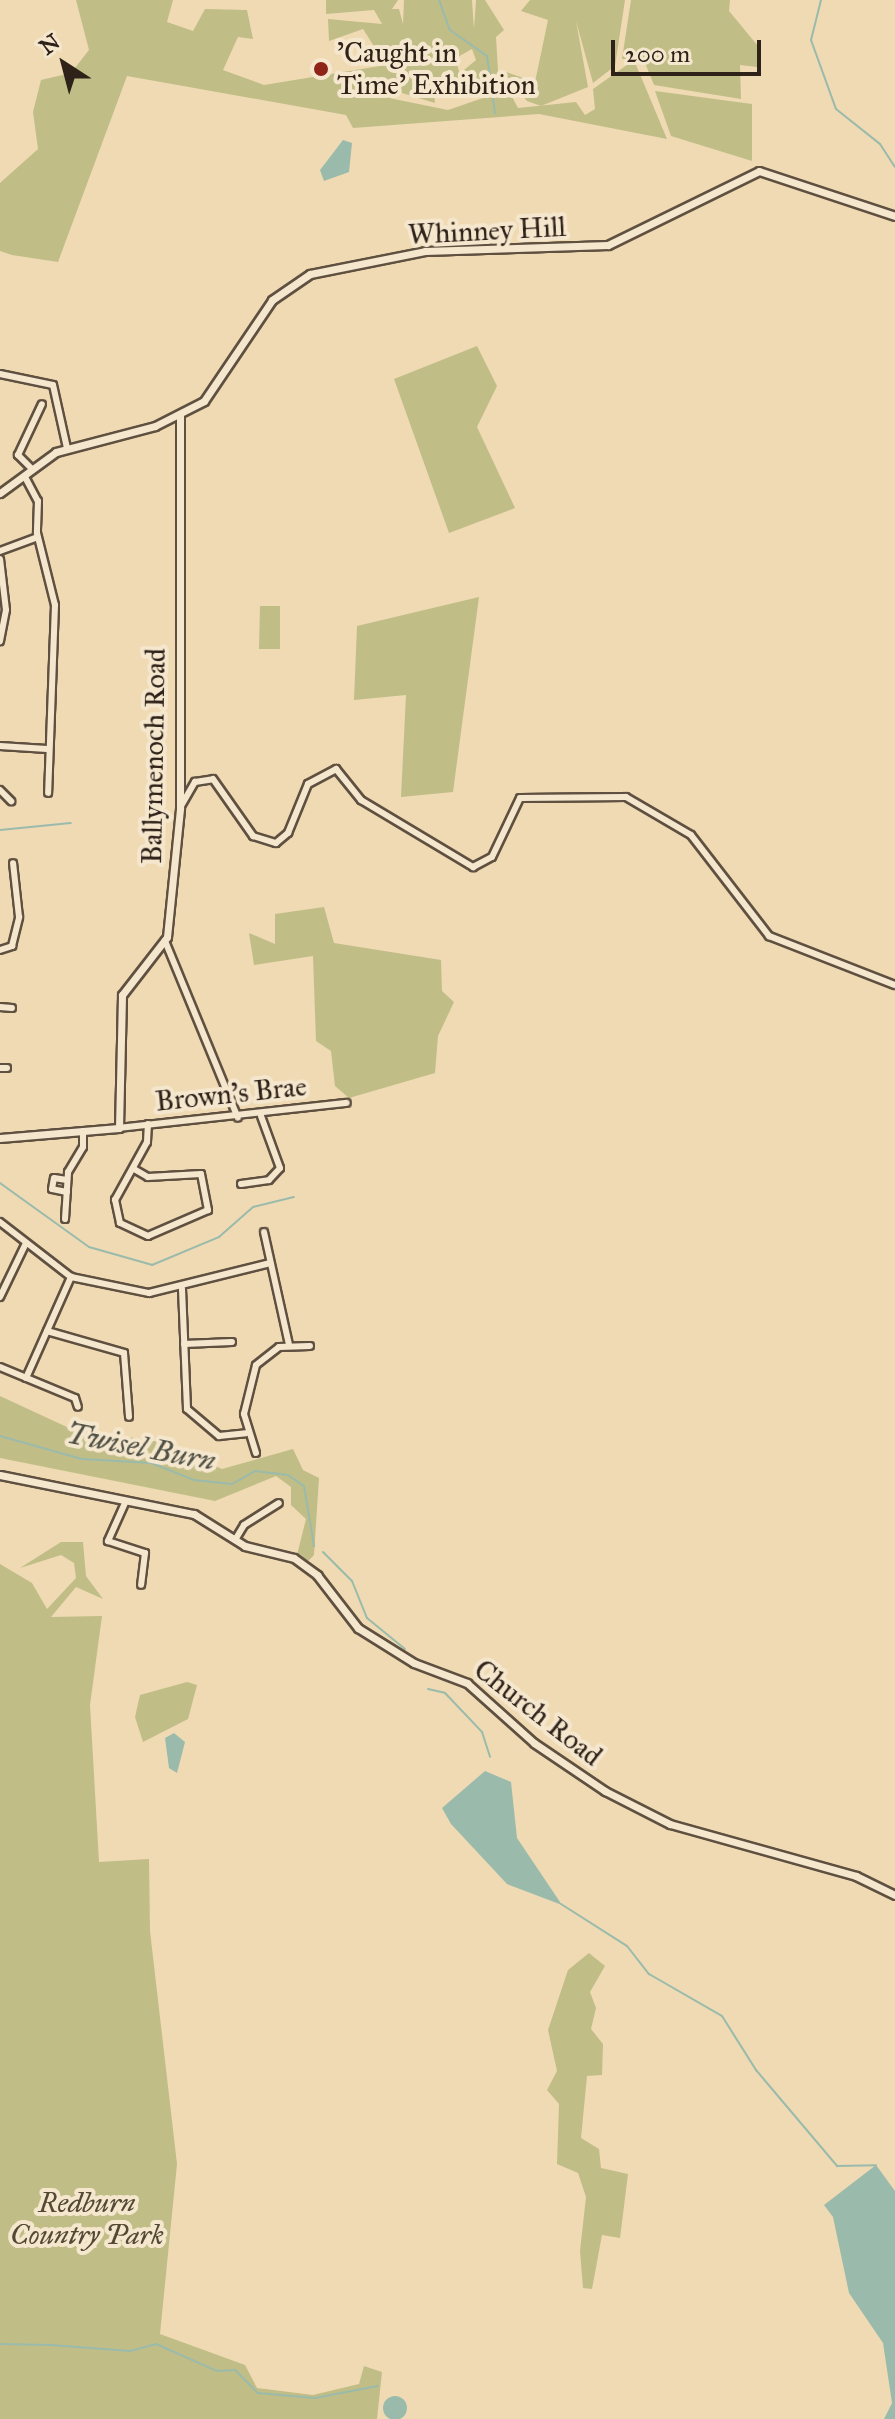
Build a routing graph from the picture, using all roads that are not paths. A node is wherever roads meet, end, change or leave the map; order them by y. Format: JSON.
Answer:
{"nodes":[{"id":1,"x":895,"y":216,"type":"edge"},
{"id":2,"x":0,"y":374,"type":"edge"},
{"id":3,"x":42,"y":404,"type":"dead end"},
{"id":4,"x":180,"y":415,"type":"junction"},
{"id":5,"x":67,"y":448,"type":"junction"},
{"id":6,"x":32,"y":469,"type":"junction"},
{"id":7,"x":25,"y":477,"type":"junction"},
{"id":8,"x":0,"y":493,"type":"edge"},
{"id":9,"x":38,"y":537,"type":"junction"},
{"id":10,"x":0,"y":551,"type":"edge"},
{"id":11,"x":0,"y":559,"type":"edge"},
{"id":12,"x":0,"y":641,"type":"edge"},
{"id":13,"x":0,"y":746,"type":"edge"},
{"id":14,"x":47,"y":749,"type":"junction"},
{"id":15,"x":0,"y":790,"type":"edge"},
{"id":16,"x":48,"y":793,"type":"dead end"},
{"id":17,"x":11,"y":801,"type":"dead end"},
{"id":18,"x":180,"y":808,"type":"junction"},
{"id":19,"x":13,"y":863,"type":"dead end"},
{"id":20,"x":165,"y":941,"type":"junction"},
{"id":21,"x":0,"y":950,"type":"edge"},
{"id":22,"x":895,"y":985,"type":"edge"},
{"id":23,"x":0,"y":1007,"type":"edge"},
{"id":24,"x":12,"y":1008,"type":"dead end"},
{"id":25,"x":347,"y":1103,"type":"dead end"},
{"id":26,"x":261,"y":1116,"type":"junction"},
{"id":27,"x":238,"y":1118,"type":"junction"},
{"id":28,"x":148,"y":1124,"type":"junction"},
{"id":29,"x":119,"y":1128,"type":"junction"},
{"id":30,"x":83,"y":1131,"type":"junction"},
{"id":31,"x":0,"y":1138,"type":"edge"},
{"id":32,"x":134,"y":1169,"type":"junction"},
{"id":33,"x":67,"y":1180,"type":"junction"},
{"id":34,"x":241,"y":1184,"type":"dead end"},
{"id":35,"x":67,"y":1192,"type":"junction"},
{"id":36,"x":65,"y":1219,"type":"dead end"},
{"id":37,"x":0,"y":1222,"type":"edge"},
{"id":38,"x":264,"y":1232,"type":"dead end"},
{"id":39,"x":26,"y":1243,"type":"junction"},
{"id":40,"x":270,"y":1263,"type":"junction"},
{"id":41,"x":71,"y":1277,"type":"junction"},
{"id":42,"x":182,"y":1289,"type":"junction"},
{"id":43,"x":0,"y":1297,"type":"edge"},
{"id":44,"x":47,"y":1331,"type":"junction"},
{"id":45,"x":232,"y":1342,"type":"dead end"},
{"id":46,"x":184,"y":1344,"type":"junction"},
{"id":47,"x":289,"y":1345,"type":"junction"},
{"id":48,"x":310,"y":1346,"type":"dead end"},
{"id":49,"x":0,"y":1367,"type":"edge"},
{"id":50,"x":26,"y":1378,"type":"junction"},
{"id":51,"x":78,"y":1407,"type":"dead end"},
{"id":52,"x":129,"y":1417,"type":"dead end"},
{"id":53,"x":246,"y":1433,"type":"junction"},
{"id":54,"x":256,"y":1453,"type":"dead end"},
{"id":55,"x":0,"y":1475,"type":"edge"},
{"id":56,"x":125,"y":1503,"type":"junction"},
{"id":57,"x":279,"y":1503,"type":"dead end"},
{"id":58,"x":235,"y":1540,"type":"junction"},
{"id":59,"x":141,"y":1585,"type":"dead end"},
{"id":60,"x":895,"y":1895,"type":"edge"}],
"edges":[{"from":1,"to":4,"type":"street","name":"Whinney Hill"},
{"from":2,"to":5,"type":"street"},
{"from":3,"to":6,"type":"street"},
{"from":4,"to":5,"type":"street","name":"Whinney Hill"},
{"from":4,"to":18,"type":"street","name":"Ballymenoch Road"},
{"from":5,"to":6,"type":"street","name":"Whinney Hill"},
{"from":6,"to":7,"type":"street","name":"Whinney Hill"},
{"from":7,"to":8,"type":"street","name":"Whinney Hill"},
{"from":7,"to":9,"type":"street"},
{"from":9,"to":10,"type":"street"},
{"from":9,"to":14,"type":"street"},
{"from":11,"to":12,"type":"street"},
{"from":13,"to":14,"type":"street"},
{"from":14,"to":16,"type":"street"},
{"from":15,"to":17,"type":"street"},
{"from":18,"to":20,"type":"street","name":"Ballymenoch Road"},
{"from":18,"to":22,"type":"street"},
{"from":19,"to":21,"type":"street"},
{"from":20,"to":27,"type":"street"},
{"from":20,"to":29,"type":"street"},
{"from":23,"to":24,"type":"street"},
{"from":25,"to":26,"type":"street","name":"Brown's Brae"},
{"from":26,"to":27,"type":"street","name":"Brown's Brae"},
{"from":26,"to":34,"type":"street"},
{"from":27,"to":28,"type":"street","name":"Brown's Brae"},
{"from":28,"to":29,"type":"street","name":"Brown's Brae"},
{"from":28,"to":32,"type":"street"},
{"from":29,"to":30,"type":"street"},
{"from":30,"to":31,"type":"street"},
{"from":30,"to":33,"type":"street"},
{"from":32,"to":32,"type":"street"},
{"from":33,"to":35,"type":"street"},
{"from":33,"to":35,"type":"street"},
{"from":35,"to":36,"type":"street"},
{"from":37,"to":39,"type":"street"},
{"from":38,"to":40,"type":"street"},
{"from":39,"to":41,"type":"street"},
{"from":39,"to":43,"type":"street"},
{"from":40,"to":42,"type":"street"},
{"from":40,"to":47,"type":"street"},
{"from":41,"to":42,"type":"street"},
{"from":41,"to":44,"type":"street"},
{"from":42,"to":46,"type":"street"},
{"from":44,"to":50,"type":"street"},
{"from":44,"to":52,"type":"street"},
{"from":45,"to":46,"type":"street"},
{"from":46,"to":53,"type":"street"},
{"from":47,"to":48,"type":"street"},
{"from":47,"to":53,"type":"street"},
{"from":49,"to":50,"type":"street"},
{"from":50,"to":51,"type":"street"},
{"from":53,"to":54,"type":"street"},
{"from":55,"to":56,"type":"street","name":"Church Road"},
{"from":56,"to":58,"type":"street","name":"Church Road"},
{"from":56,"to":59,"type":"street"},
{"from":57,"to":58,"type":"street"},
{"from":58,"to":60,"type":"street","name":"Church Road"}]}
